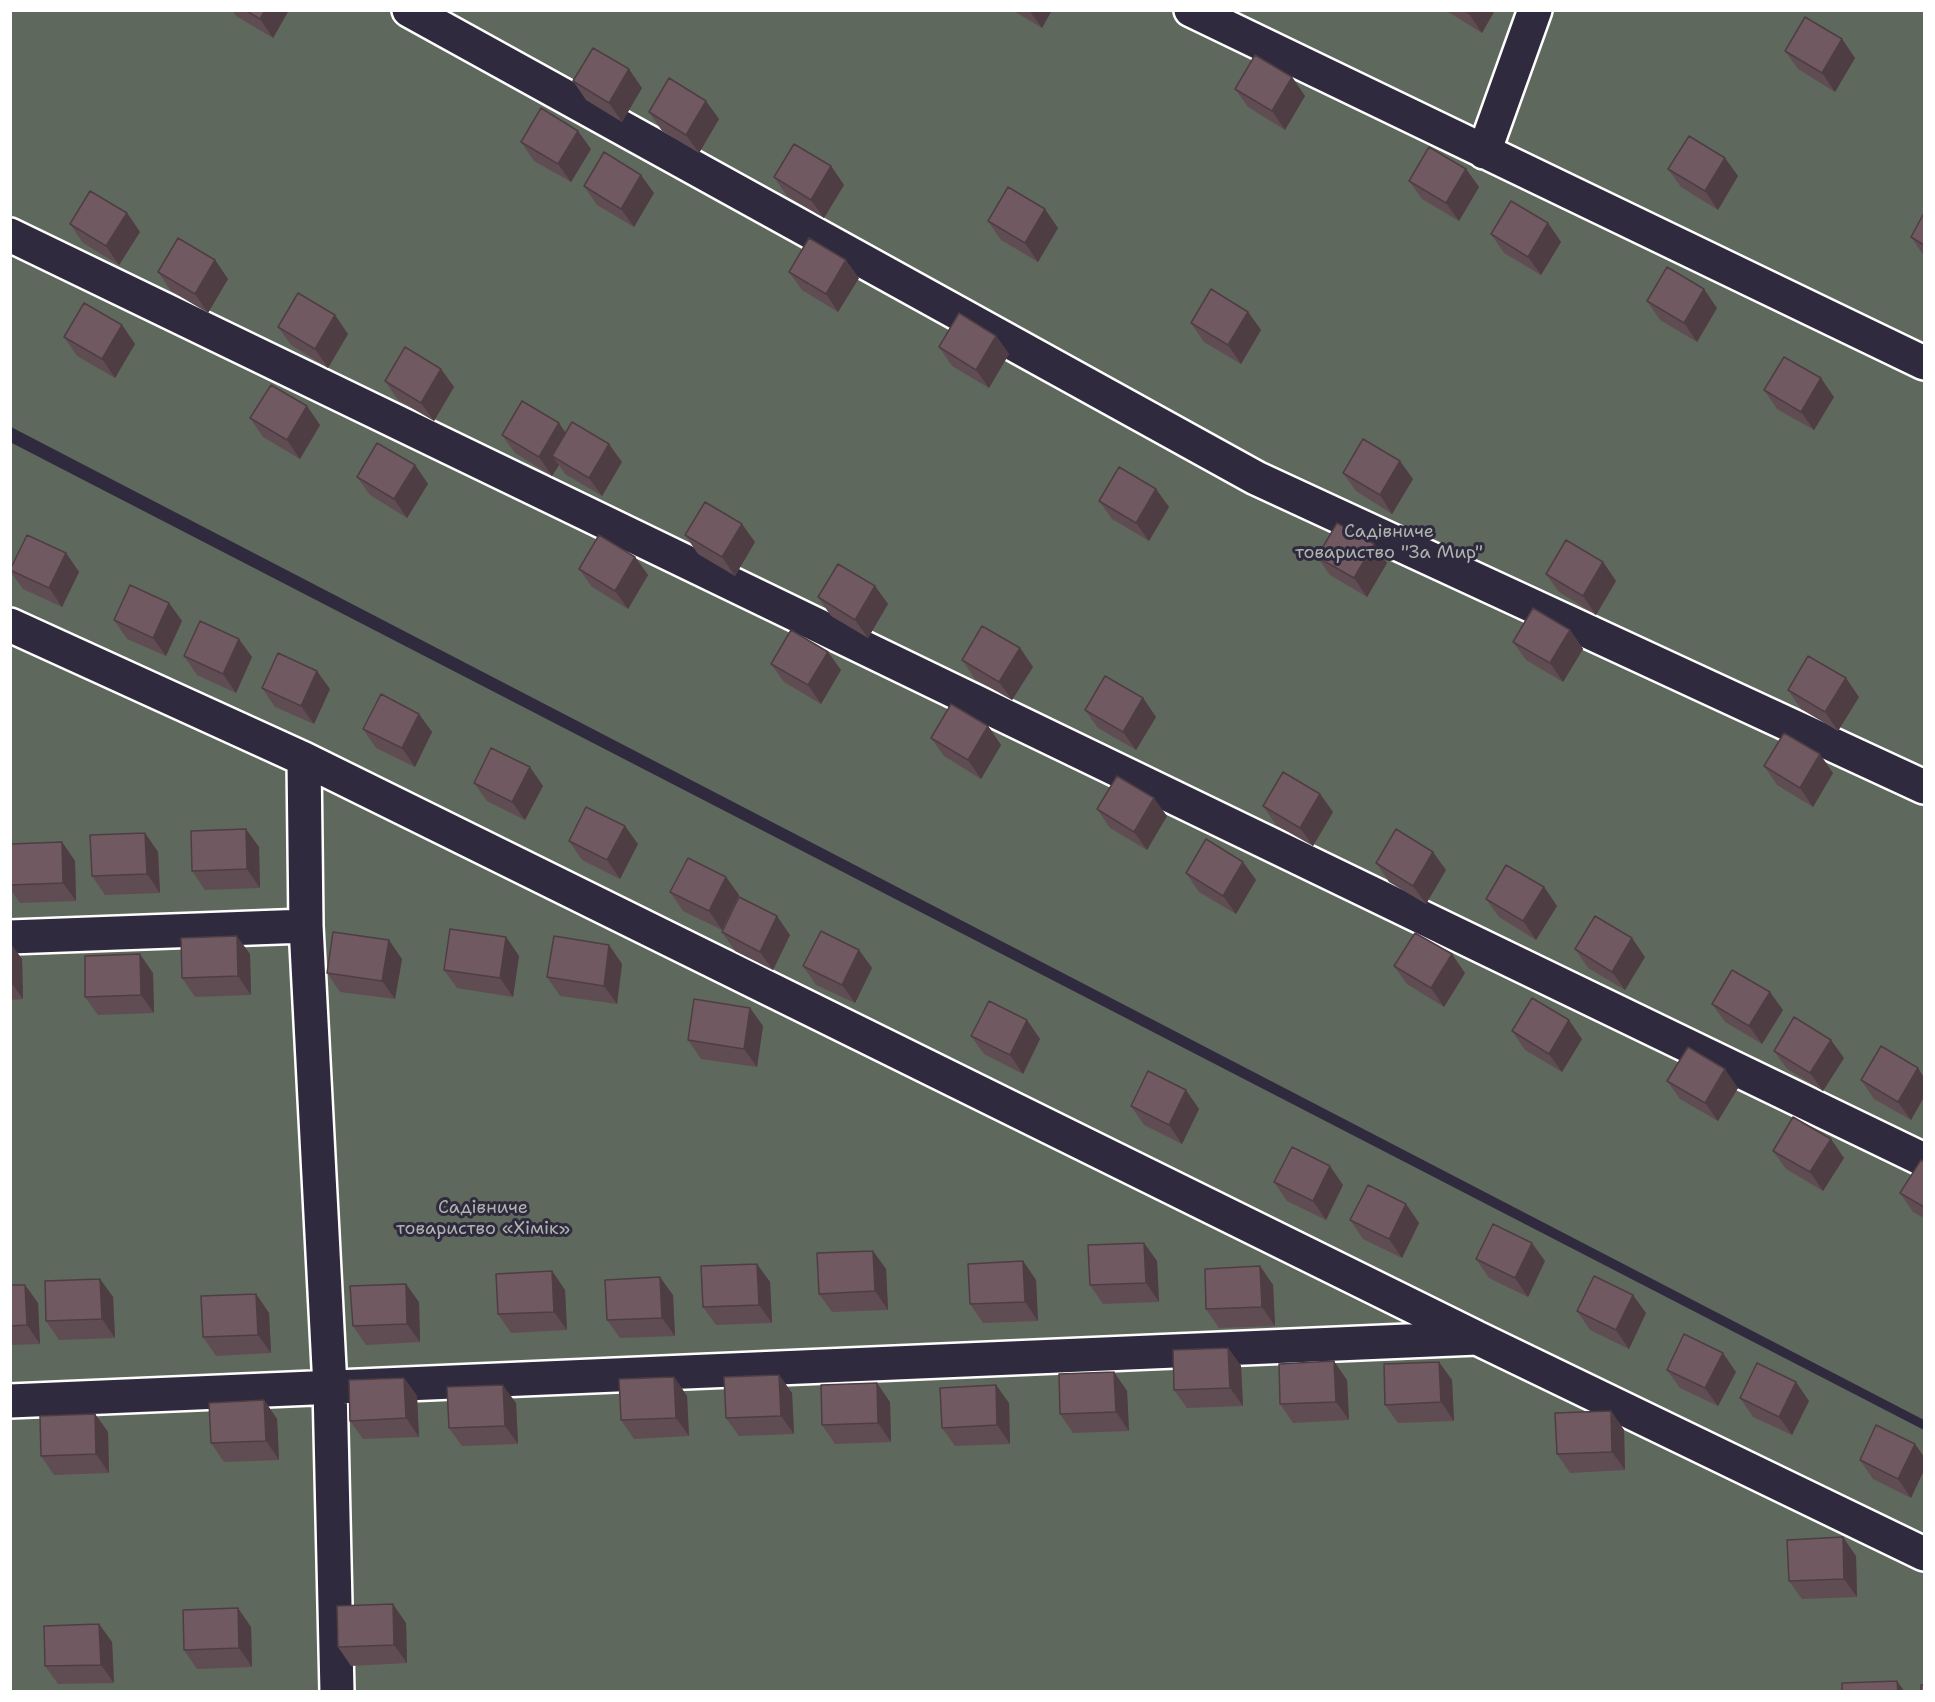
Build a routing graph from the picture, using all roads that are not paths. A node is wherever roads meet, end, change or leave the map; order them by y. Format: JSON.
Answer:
{"nodes":[{"id":1,"x":409,"y":10,"type":"edge"},
{"id":2,"x":1191,"y":10,"type":"edge"},
{"id":3,"x":1535,"y":10,"type":"edge"},
{"id":4,"x":1484,"y":152,"type":"junction"},
{"id":5,"x":10,"y":235,"type":"edge"},
{"id":6,"x":1924,"y":363,"type":"edge"},
{"id":7,"x":10,"y":625,"type":"edge"},
{"id":8,"x":304,"y":759,"type":"junction"},
{"id":9,"x":1924,"y":787,"type":"edge"},
{"id":10,"x":306,"y":926,"type":"junction"},
{"id":11,"x":10,"y":937,"type":"edge"},
{"id":12,"x":1924,"y":1160,"type":"edge"},
{"id":13,"x":1477,"y":1338,"type":"junction"},
{"id":14,"x":330,"y":1387,"type":"junction"},
{"id":15,"x":10,"y":1401,"type":"edge"},
{"id":16,"x":1924,"y":1554,"type":"edge"},
{"id":17,"x":337,"y":1692,"type":"edge"}],
"edges":[{"from":1,"to":9,"type":"street"},
{"from":2,"to":4,"type":"street"},
{"from":3,"to":4,"type":"street"},
{"from":4,"to":6,"type":"street"},
{"from":5,"to":12,"type":"street"},
{"from":7,"to":8,"type":"street"},
{"from":8,"to":10,"type":"street"},
{"from":8,"to":13,"type":"street"},
{"from":10,"to":11,"type":"street"},
{"from":10,"to":14,"type":"street"},
{"from":13,"to":14,"type":"street"},
{"from":13,"to":16,"type":"street"},
{"from":14,"to":15,"type":"street"},
{"from":14,"to":17,"type":"street"}]}
